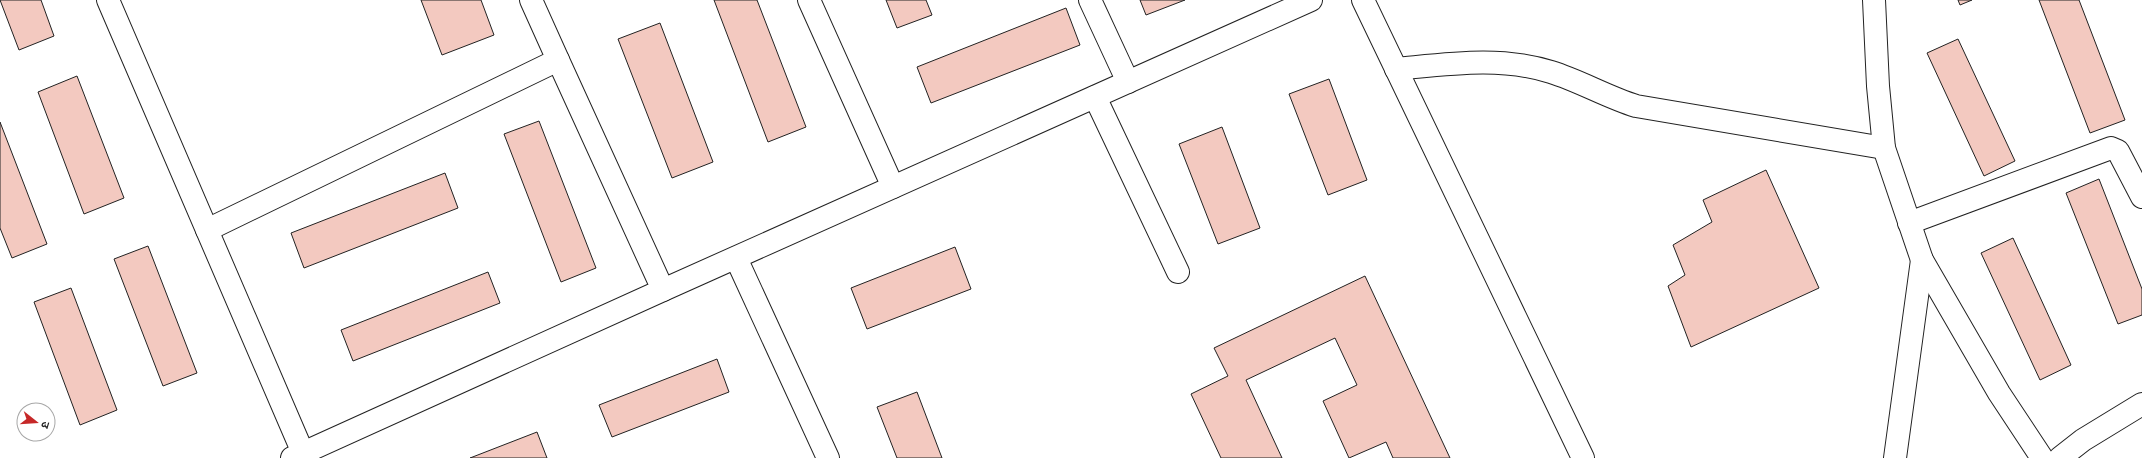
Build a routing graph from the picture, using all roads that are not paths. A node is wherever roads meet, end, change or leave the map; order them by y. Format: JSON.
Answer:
{"nodes":[{"id":1,"x":108,"y":0,"type":"edge"},
{"id":2,"x":531,"y":0,"type":"edge"},
{"id":3,"x":809,"y":0,"type":"edge"},
{"id":4,"x":1090,"y":0,"type":"edge"},
{"id":5,"x":1311,"y":0,"type":"edge"},
{"id":6,"x":1363,"y":0,"type":"edge"},
{"id":7,"x":1874,"y":0,"type":"edge"},
{"id":8,"x":558,"y":60,"type":"junction"},
{"id":9,"x":1396,"y":69,"type":"junction"},
{"id":10,"x":1128,"y":82,"type":"junction"},
{"id":11,"x":1095,"y":97,"type":"junction"},
{"id":12,"x":1884,"y":148,"type":"junction"},
{"id":13,"x":893,"y":187,"type":"junction"},
{"id":14,"x":2142,"y":197,"type":"edge"},
{"id":15,"x":1909,"y":223,"type":"junction"},
{"id":16,"x":207,"y":230,"type":"junction"},
{"id":17,"x":736,"y":258,"type":"junction"},
{"id":18,"x":1922,"y":260,"type":"junction"},
{"id":19,"x":1178,"y":272,"type":"dead end"},
{"id":20,"x":663,"y":290,"type":"junction"},
{"id":21,"x":2142,"y":404,"type":"edge"},
{"id":22,"x":298,"y":455,"type":"edge"},
{"id":23,"x":828,"y":458,"type":"edge"},
{"id":24,"x":1583,"y":458,"type":"edge"},
{"id":25,"x":1895,"y":458,"type":"edge"},
{"id":26,"x":2042,"y":458,"type":"edge"},
{"id":27,"x":2060,"y":458,"type":"edge"}],
"edges":[{"from":1,"to":16,"type":"street"},
{"from":2,"to":8,"type":"street"},
{"from":3,"to":13,"type":"street"},
{"from":4,"to":10,"type":"street"},
{"from":5,"to":10,"type":"street"},
{"from":6,"to":9,"type":"street"},
{"from":7,"to":12,"type":"street"},
{"from":8,"to":16,"type":"street"},
{"from":8,"to":20,"type":"street"},
{"from":9,"to":12,"type":"street"},
{"from":9,"to":24,"type":"street"},
{"from":10,"to":11,"type":"street"},
{"from":11,"to":13,"type":"street"},
{"from":11,"to":19,"type":"street"},
{"from":12,"to":15,"type":"street"},
{"from":13,"to":17,"type":"street"},
{"from":14,"to":15,"type":"street"},
{"from":15,"to":18,"type":"street"},
{"from":16,"to":22,"type":"street"},
{"from":17,"to":20,"type":"street"},
{"from":17,"to":23,"type":"street"},
{"from":18,"to":25,"type":"street"},
{"from":18,"to":26,"type":"street"},
{"from":20,"to":22,"type":"street"},
{"from":21,"to":27,"type":"street"}]}
